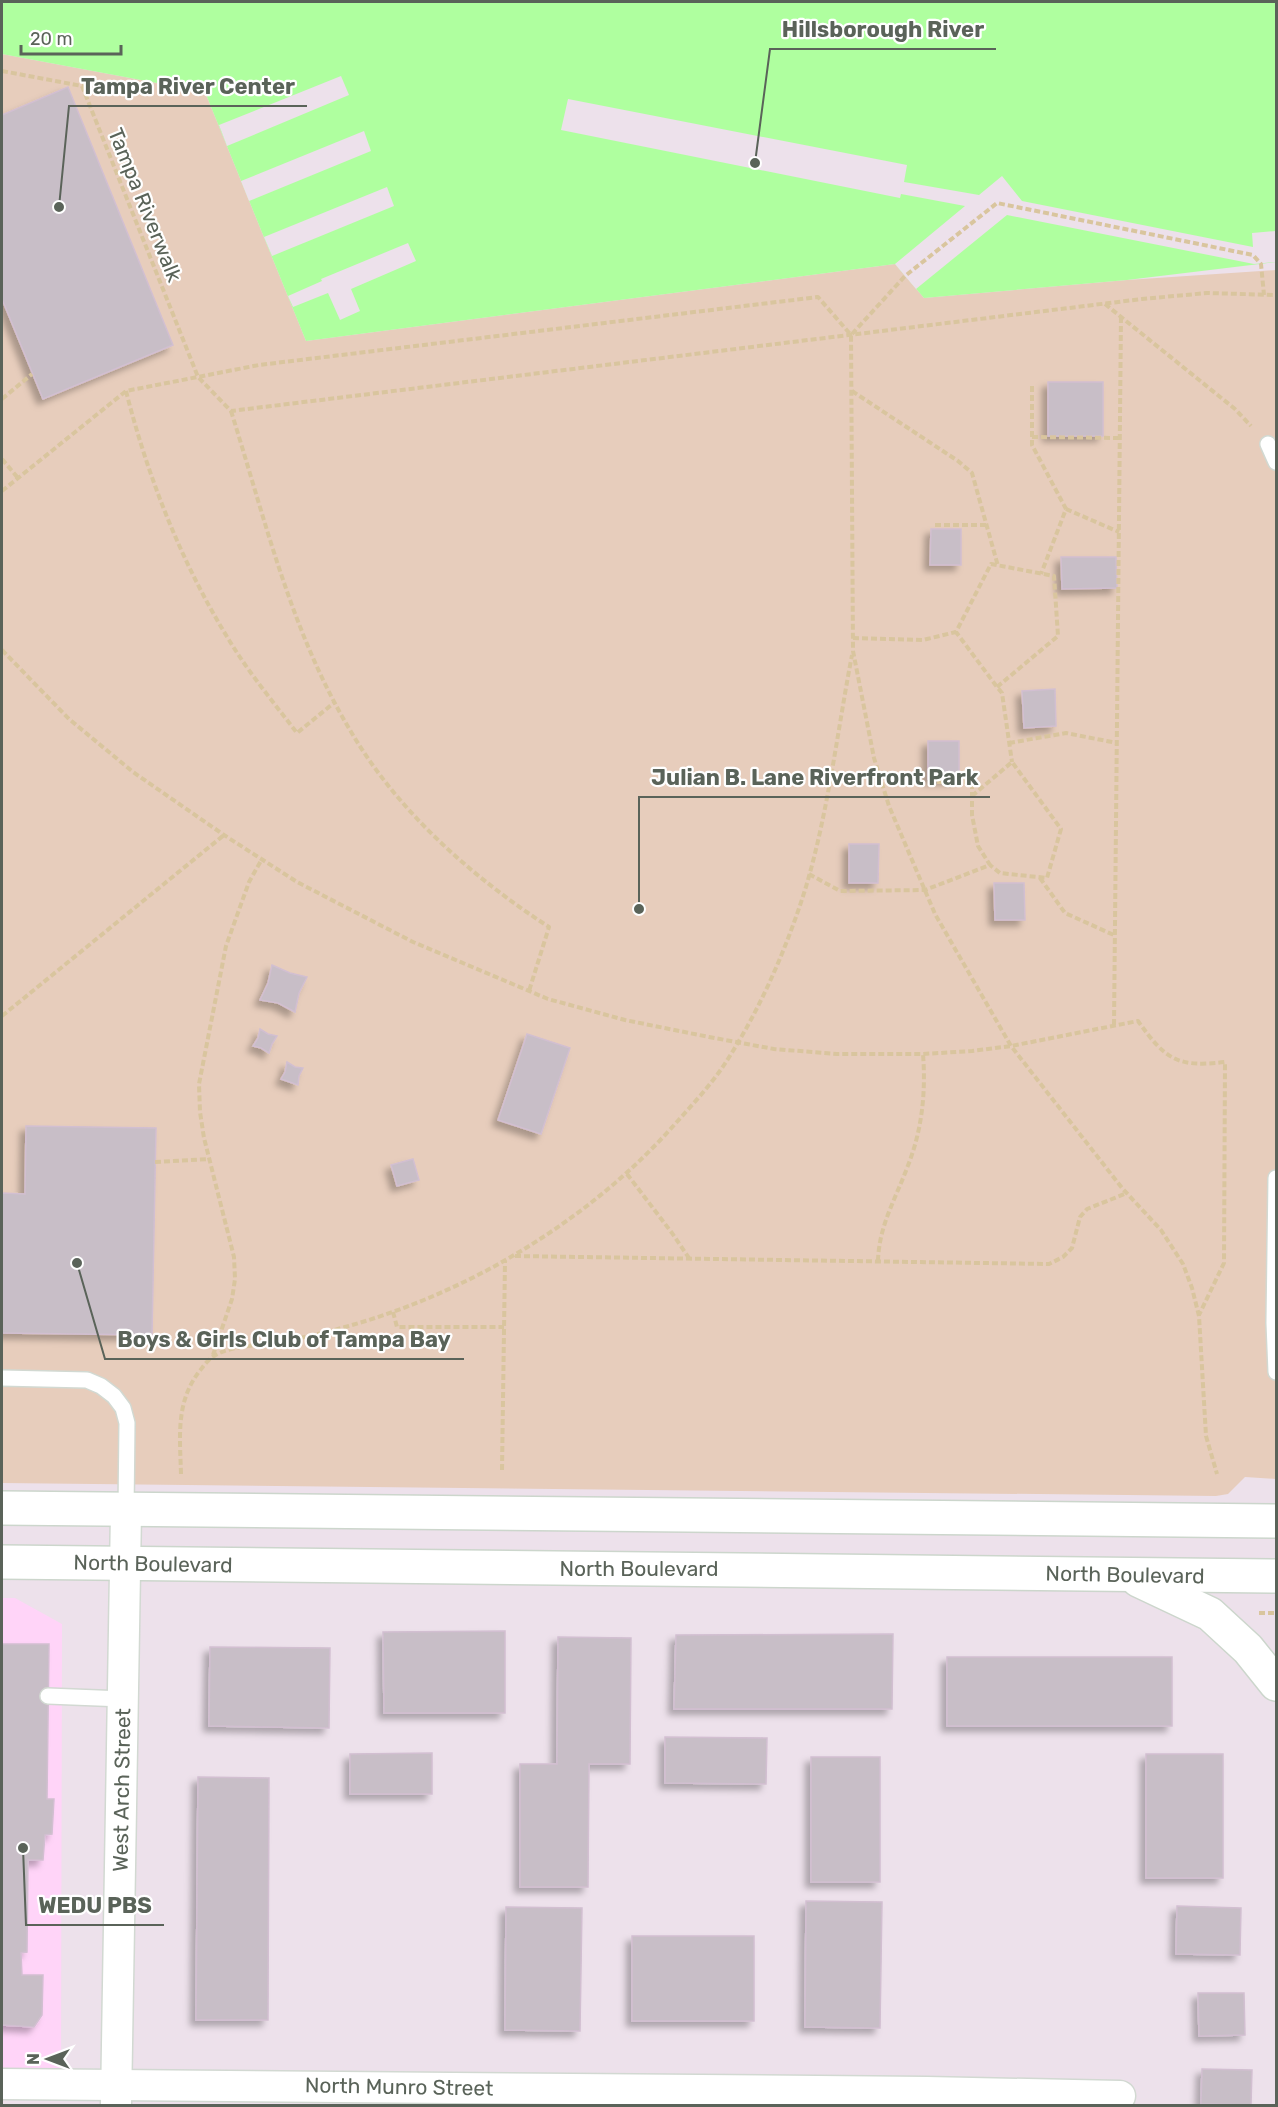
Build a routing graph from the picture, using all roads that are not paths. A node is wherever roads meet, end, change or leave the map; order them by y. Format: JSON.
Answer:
{"nodes":[{"id":1,"x":1268,"y":444,"type":"road end"},
{"id":2,"x":1276,"y":462,"type":"edge"},
{"id":3,"x":1276,"y":1178,"type":"edge"},
{"id":4,"x":1276,"y":1372,"type":"edge"},
{"id":5,"x":2,"y":1378,"type":"edge"},
{"id":6,"x":2,"y":1508,"type":"edge"},
{"id":7,"x":126,"y":1510,"type":"junction"},
{"id":8,"x":1276,"y":1521,"type":"edge"},
{"id":9,"x":2,"y":1562,"type":"edge"},
{"id":10,"x":126,"y":1564,"type":"junction"},
{"id":11,"x":1128,"y":1575,"type":"junction"},
{"id":12,"x":1276,"y":1576,"type":"edge"},
{"id":13,"x":1276,"y":1684,"type":"edge"},
{"id":14,"x":48,"y":1696,"type":"dead end"},
{"id":15,"x":123,"y":1699,"type":"junction"},
{"id":16,"x":2,"y":2084,"type":"edge"},
{"id":17,"x":116,"y":2095,"type":"edge"},
{"id":18,"x":314,"y":2096,"type":"edge"},
{"id":19,"x":522,"y":2097,"type":"edge"},
{"id":20,"x":731,"y":2098,"type":"edge"},
{"id":21,"x":927,"y":2098,"type":"edge"},
{"id":22,"x":1120,"y":2101,"type":"edge"}],
"edges":[{"from":1,"to":2,"type":"lane"},
{"from":3,"to":4,"type":"lane"},
{"from":5,"to":7,"type":"lane"},
{"from":6,"to":7,"type":"street"},
{"from":7,"to":8,"type":"street"},
{"from":7,"to":10,"type":"street","name":"West Arch Street"},
{"from":9,"to":10,"type":"street","name":"North Boulevard"},
{"from":10,"to":11,"type":"street","name":"North Boulevard"},
{"from":10,"to":15,"type":"street","name":"West Arch Street"},
{"from":11,"to":12,"type":"street","name":"North Boulevard"},
{"from":11,"to":13,"type":"street"},
{"from":14,"to":15,"type":"lane"},
{"from":15,"to":17,"type":"street","name":"West Arch Street"},
{"from":16,"to":17,"type":"street","name":"North Munro Street"},
{"from":17,"to":18,"type":"street","name":"North Munro Street"},
{"from":18,"to":19,"type":"street","name":"North Munro Street"},
{"from":19,"to":20,"type":"street","name":"North Munro Street"},
{"from":20,"to":21,"type":"street","name":"North Munro Street"},
{"from":21,"to":22,"type":"street","name":"North Munro Street"}]}
